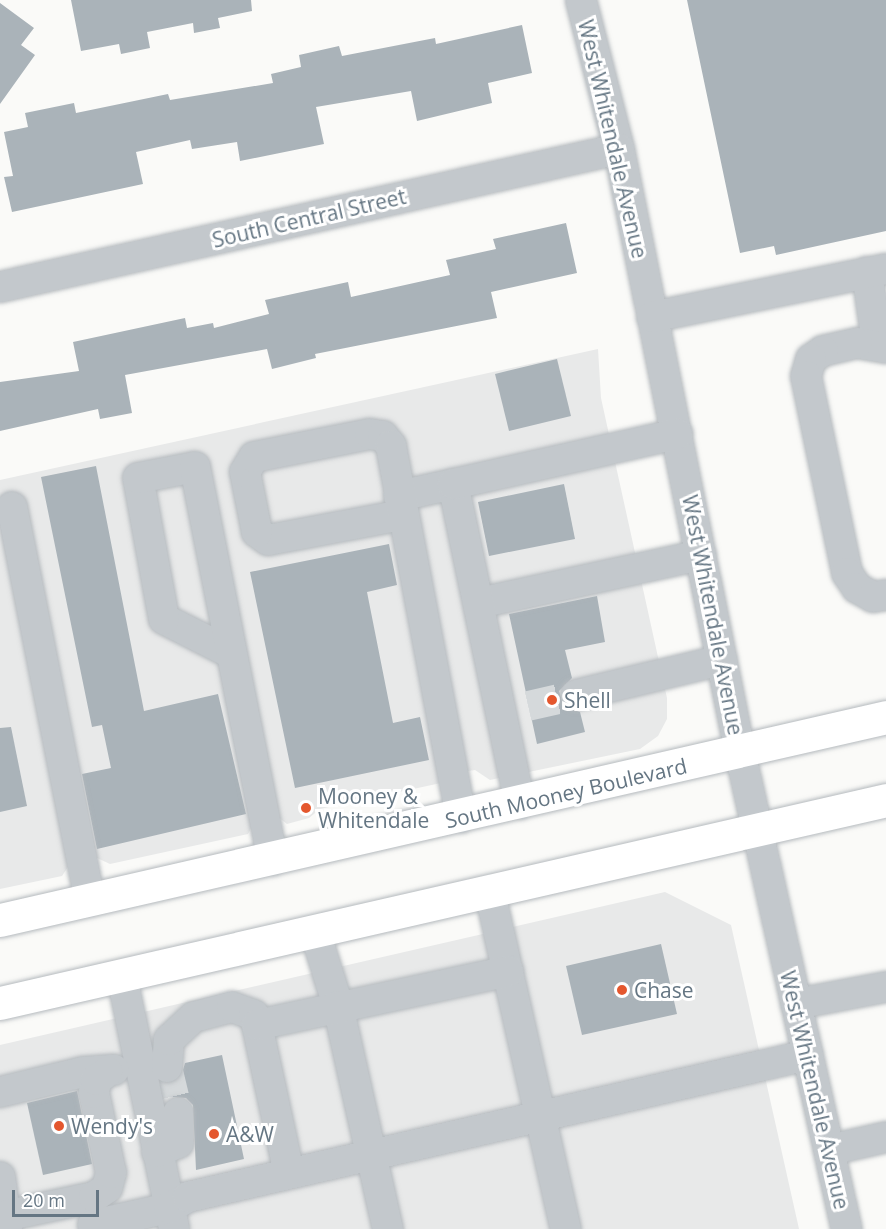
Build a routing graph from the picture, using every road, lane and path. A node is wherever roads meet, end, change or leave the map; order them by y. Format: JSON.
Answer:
{"nodes":[{"id":1,"x":581,"y":0,"type":"edge"},
{"id":2,"x":619,"y":149,"type":"junction"},
{"id":3,"x":877,"y":270,"type":"edge"},
{"id":4,"x":0,"y":287,"type":"edge"},
{"id":5,"x":652,"y":317,"type":"junction"},
{"id":6,"x":881,"y":345,"type":"edge"},
{"id":7,"x":677,"y":434,"type":"junction"},
{"id":8,"x":453,"y":484,"type":"junction"},
{"id":9,"x":401,"y":505,"type":"junction"},
{"id":10,"x":12,"y":507,"type":"dead end"},
{"id":11,"x":701,"y":555,"type":"junction"},
{"id":12,"x":886,"y":595,"type":"edge"},
{"id":13,"x":479,"y":603,"type":"junction"},
{"id":14,"x":231,"y":653,"type":"junction"},
{"id":15,"x":722,"y":660,"type":"junction"},
{"id":16,"x":576,"y":695,"type":"tunnel mouth"},
{"id":17,"x":886,"y":717,"type":"edge"},
{"id":18,"x":740,"y":752,"type":"junction"},
{"id":19,"x":886,"y":800,"type":"edge"},
{"id":20,"x":520,"y":804,"type":"junction"},
{"id":21,"x":461,"y":817,"type":"junction"},
{"id":22,"x":757,"y":830,"type":"junction"},
{"id":23,"x":273,"y":860,"type":"junction"},
{"id":24,"x":490,"y":893,"type":"junction"},
{"id":25,"x":90,"y":901,"type":"junction"},
{"id":26,"x":0,"y":920,"type":"edge"},
{"id":27,"x":315,"y":932,"type":"junction"},
{"id":28,"x":508,"y":971,"type":"junction"},
{"id":29,"x":122,"y":976,"type":"junction"},
{"id":30,"x":886,"y":987,"type":"edge"},
{"id":31,"x":0,"y":1003,"type":"edge"},
{"id":32,"x":796,"y":1004,"type":"junction"},
{"id":33,"x":338,"y":1006,"type":"junction"},
{"id":34,"x":257,"y":1024,"type":"junction"},
{"id":35,"x":808,"y":1055,"type":"junction"},
{"id":36,"x":137,"y":1065,"type":"junction"},
{"id":37,"x":167,"y":1067,"type":"tunnel mouth"},
{"id":38,"x":107,"y":1072,"type":"junction"},
{"id":39,"x":0,"y":1092,"type":"edge"},
{"id":40,"x":178,"y":1113,"type":"tunnel mouth"},
{"id":41,"x":540,"y":1115,"type":"junction"},
{"id":42,"x":886,"y":1137,"type":"edge"},
{"id":43,"x":829,"y":1150,"type":"junction"},
{"id":44,"x":157,"y":1152,"type":"junction"},
{"id":45,"x":371,"y":1154,"type":"junction"},
{"id":46,"x":289,"y":1173,"type":"junction"},
{"id":47,"x":3,"y":1206,"type":"edge"},
{"id":48,"x":172,"y":1218,"type":"edge"},
{"id":49,"x":87,"y":1228,"type":"edge"},
{"id":50,"x":388,"y":1229,"type":"edge"},
{"id":51,"x":566,"y":1229,"type":"edge"},
{"id":52,"x":847,"y":1229,"type":"edge"}],
"edges":[{"from":1,"to":2,"type":"street","name":"West Whitendale Avenue"},
{"from":2,"to":4,"type":"street","name":"South Central Street"},
{"from":2,"to":5,"type":"street","name":"West Whitendale Avenue"},
{"from":3,"to":5,"type":"street"},
{"from":3,"to":6,"type":"street"},
{"from":5,"to":7,"type":"street","name":"West Whitendale Avenue"},
{"from":6,"to":12,"type":"street"},
{"from":7,"to":8,"type":"street"},
{"from":7,"to":11,"type":"street","name":"West Whitendale Avenue"},
{"from":8,"to":9,"type":"street"},
{"from":8,"to":13,"type":"street"},
{"from":9,"to":9,"type":"street"},
{"from":9,"to":21,"type":"street"},
{"from":10,"to":25,"type":"street"},
{"from":11,"to":13,"type":"street"},
{"from":11,"to":15,"type":"street","name":"West Whitendale Avenue"},
{"from":13,"to":20,"type":"street"},
{"from":14,"to":14,"type":"street"},
{"from":14,"to":23,"type":"street"},
{"from":15,"to":16,"type":"street"},
{"from":15,"to":18,"type":"street","name":"West Whitendale Avenue"},
{"from":17,"to":18,"type":"main road","name":"South Mooney Boulevard"},
{"from":18,"to":20,"type":"main road","name":"South Mooney Boulevard"},
{"from":18,"to":22,"type":"street","name":"West Whitendale Avenue"},
{"from":19,"to":22,"type":"main road"},
{"from":20,"to":21,"type":"main road","name":"South Mooney Boulevard"},
{"from":21,"to":23,"type":"main road","name":"South Mooney Boulevard"},
{"from":22,"to":24,"type":"main road"},
{"from":22,"to":32,"type":"street","name":"West Whitendale Avenue"},
{"from":23,"to":25,"type":"main road","name":"South Mooney Boulevard"},
{"from":24,"to":27,"type":"main road"},
{"from":24,"to":28,"type":"street"},
{"from":25,"to":26,"type":"main road","name":"South Mooney Boulevard"},
{"from":27,"to":29,"type":"main road"},
{"from":27,"to":33,"type":"street"},
{"from":28,"to":33,"type":"street"},
{"from":28,"to":41,"type":"street"},
{"from":29,"to":31,"type":"main road"},
{"from":29,"to":36,"type":"street"},
{"from":30,"to":32,"type":"street"},
{"from":32,"to":35,"type":"street","name":"West Whitendale Avenue"},
{"from":33,"to":34,"type":"street"},
{"from":33,"to":45,"type":"street"},
{"from":34,"to":37,"type":"street"},
{"from":34,"to":46,"type":"street"},
{"from":35,"to":41,"type":"street"},
{"from":35,"to":43,"type":"street","name":"West Whitendale Avenue"},
{"from":36,"to":38,"type":"street"},
{"from":36,"to":44,"type":"street"},
{"from":38,"to":39,"type":"street"},
{"from":38,"to":47,"type":"street"},
{"from":40,"to":44,"type":"street"},
{"from":41,"to":45,"type":"street"},
{"from":41,"to":51,"type":"street"},
{"from":42,"to":43,"type":"street"},
{"from":43,"to":52,"type":"street","name":"West Whitendale Avenue"},
{"from":44,"to":48,"type":"street"},
{"from":45,"to":46,"type":"street"},
{"from":45,"to":50,"type":"street"},
{"from":46,"to":48,"type":"street"},
{"from":48,"to":49,"type":"street"}]}
